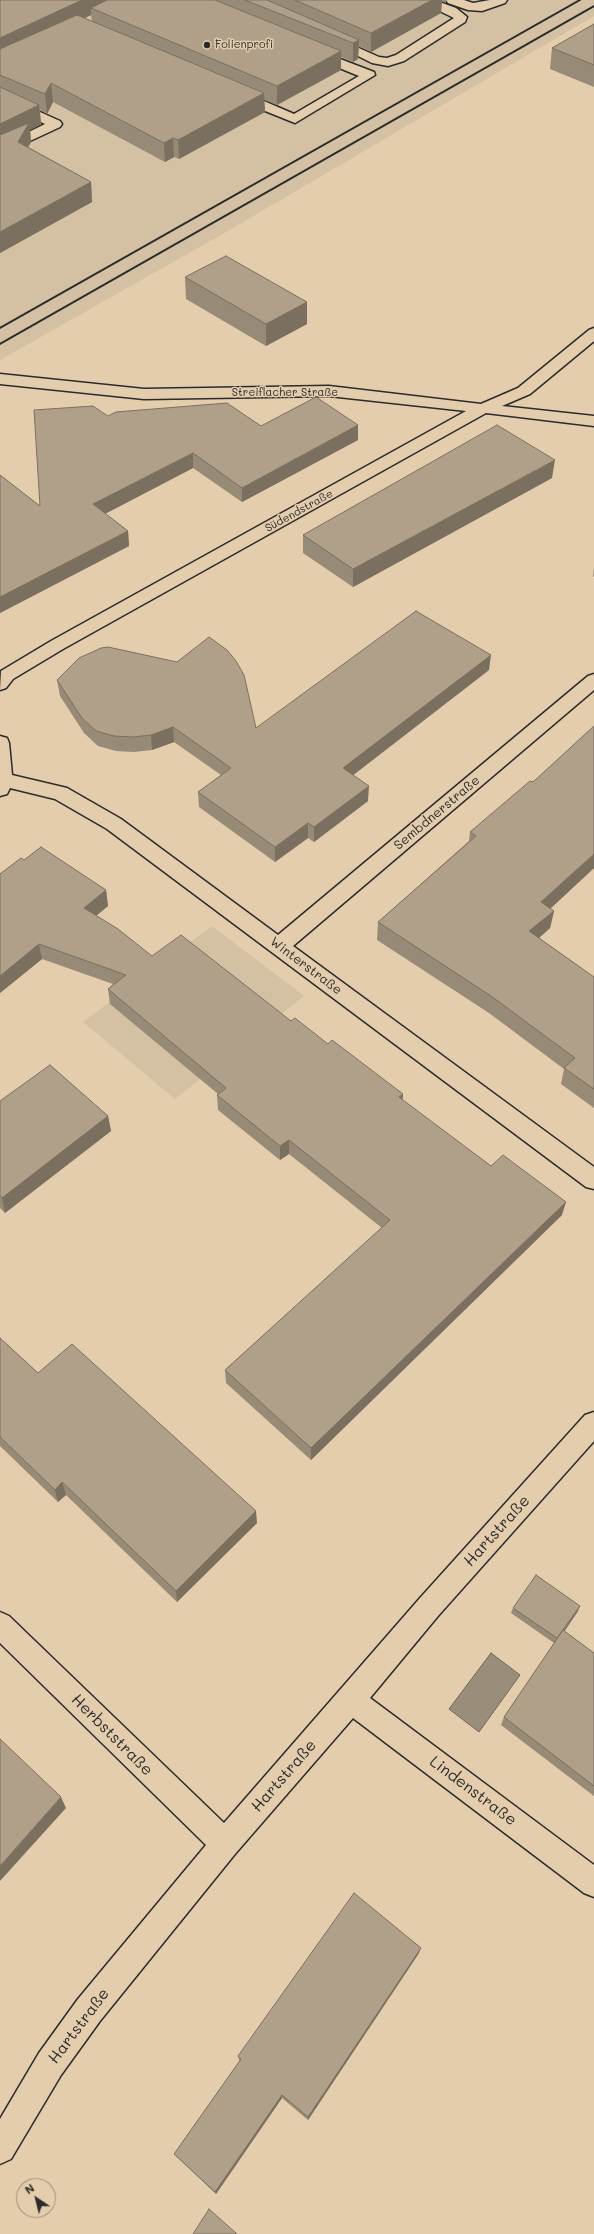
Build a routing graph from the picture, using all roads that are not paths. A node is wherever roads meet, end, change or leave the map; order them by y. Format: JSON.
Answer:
{"nodes":[{"id":1,"x":423,"y":0,"type":"edge"},
{"id":2,"x":452,"y":0,"type":"edge"},
{"id":3,"x":501,"y":0,"type":"edge"},
{"id":4,"x":319,"y":34,"type":"edge"},
{"id":5,"x":303,"y":48,"type":"edge"},
{"id":6,"x":223,"y":89,"type":"edge"},
{"id":7,"x":0,"y":98,"type":"edge"},
{"id":8,"x":0,"y":150,"type":"edge"},
{"id":9,"x":594,"y":333,"type":"edge"},
{"id":10,"x":0,"y":379,"type":"edge"},
{"id":11,"x":482,"y":409,"type":"junction"},
{"id":12,"x":594,"y":421,"type":"edge"},
{"id":13,"x":594,"y":680,"type":"edge"},
{"id":14,"x":0,"y":684,"type":"edge"},
{"id":15,"x":0,"y":743,"type":"edge"},
{"id":16,"x":1,"y":785,"type":"edge"},
{"id":17,"x":279,"y":946,"type":"junction"},
{"id":18,"x":594,"y":1180,"type":"edge"},
{"id":19,"x":594,"y":1423,"type":"edge"},
{"id":20,"x":0,"y":1625,"type":"edge"},
{"id":21,"x":351,"y":1700,"type":"junction"},
{"id":22,"x":224,"y":1844,"type":"junction"},
{"id":23,"x":594,"y":1883,"type":"edge"},
{"id":24,"x":0,"y":2148,"type":"edge"}],
"edges":[{"from":1,"to":4,"type":"street"},
{"from":2,"to":3,"type":"street"},
{"from":5,"to":6,"type":"street"},
{"from":7,"to":8,"type":"street"},
{"from":9,"to":11,"type":"street","name":"Südendstraße"},
{"from":10,"to":11,"type":"street","name":"Streiflacher Straße"},
{"from":11,"to":12,"type":"street","name":"Streiflacher Straße"},
{"from":11,"to":14,"type":"street","name":"Südendstraße"},
{"from":13,"to":17,"type":"street","name":"Sembdnerstraße"},
{"from":15,"to":16,"type":"street"},
{"from":16,"to":17,"type":"street","name":"Winterstraße"},
{"from":17,"to":18,"type":"street","name":"Winterstraße"},
{"from":19,"to":21,"type":"street","name":"Hartstraße"},
{"from":20,"to":22,"type":"street","name":"Herbststraße"},
{"from":21,"to":22,"type":"street","name":"Hartstraße"},
{"from":21,"to":23,"type":"street","name":"Lindenstraße"},
{"from":22,"to":24,"type":"street","name":"Hartstraße"}]}
